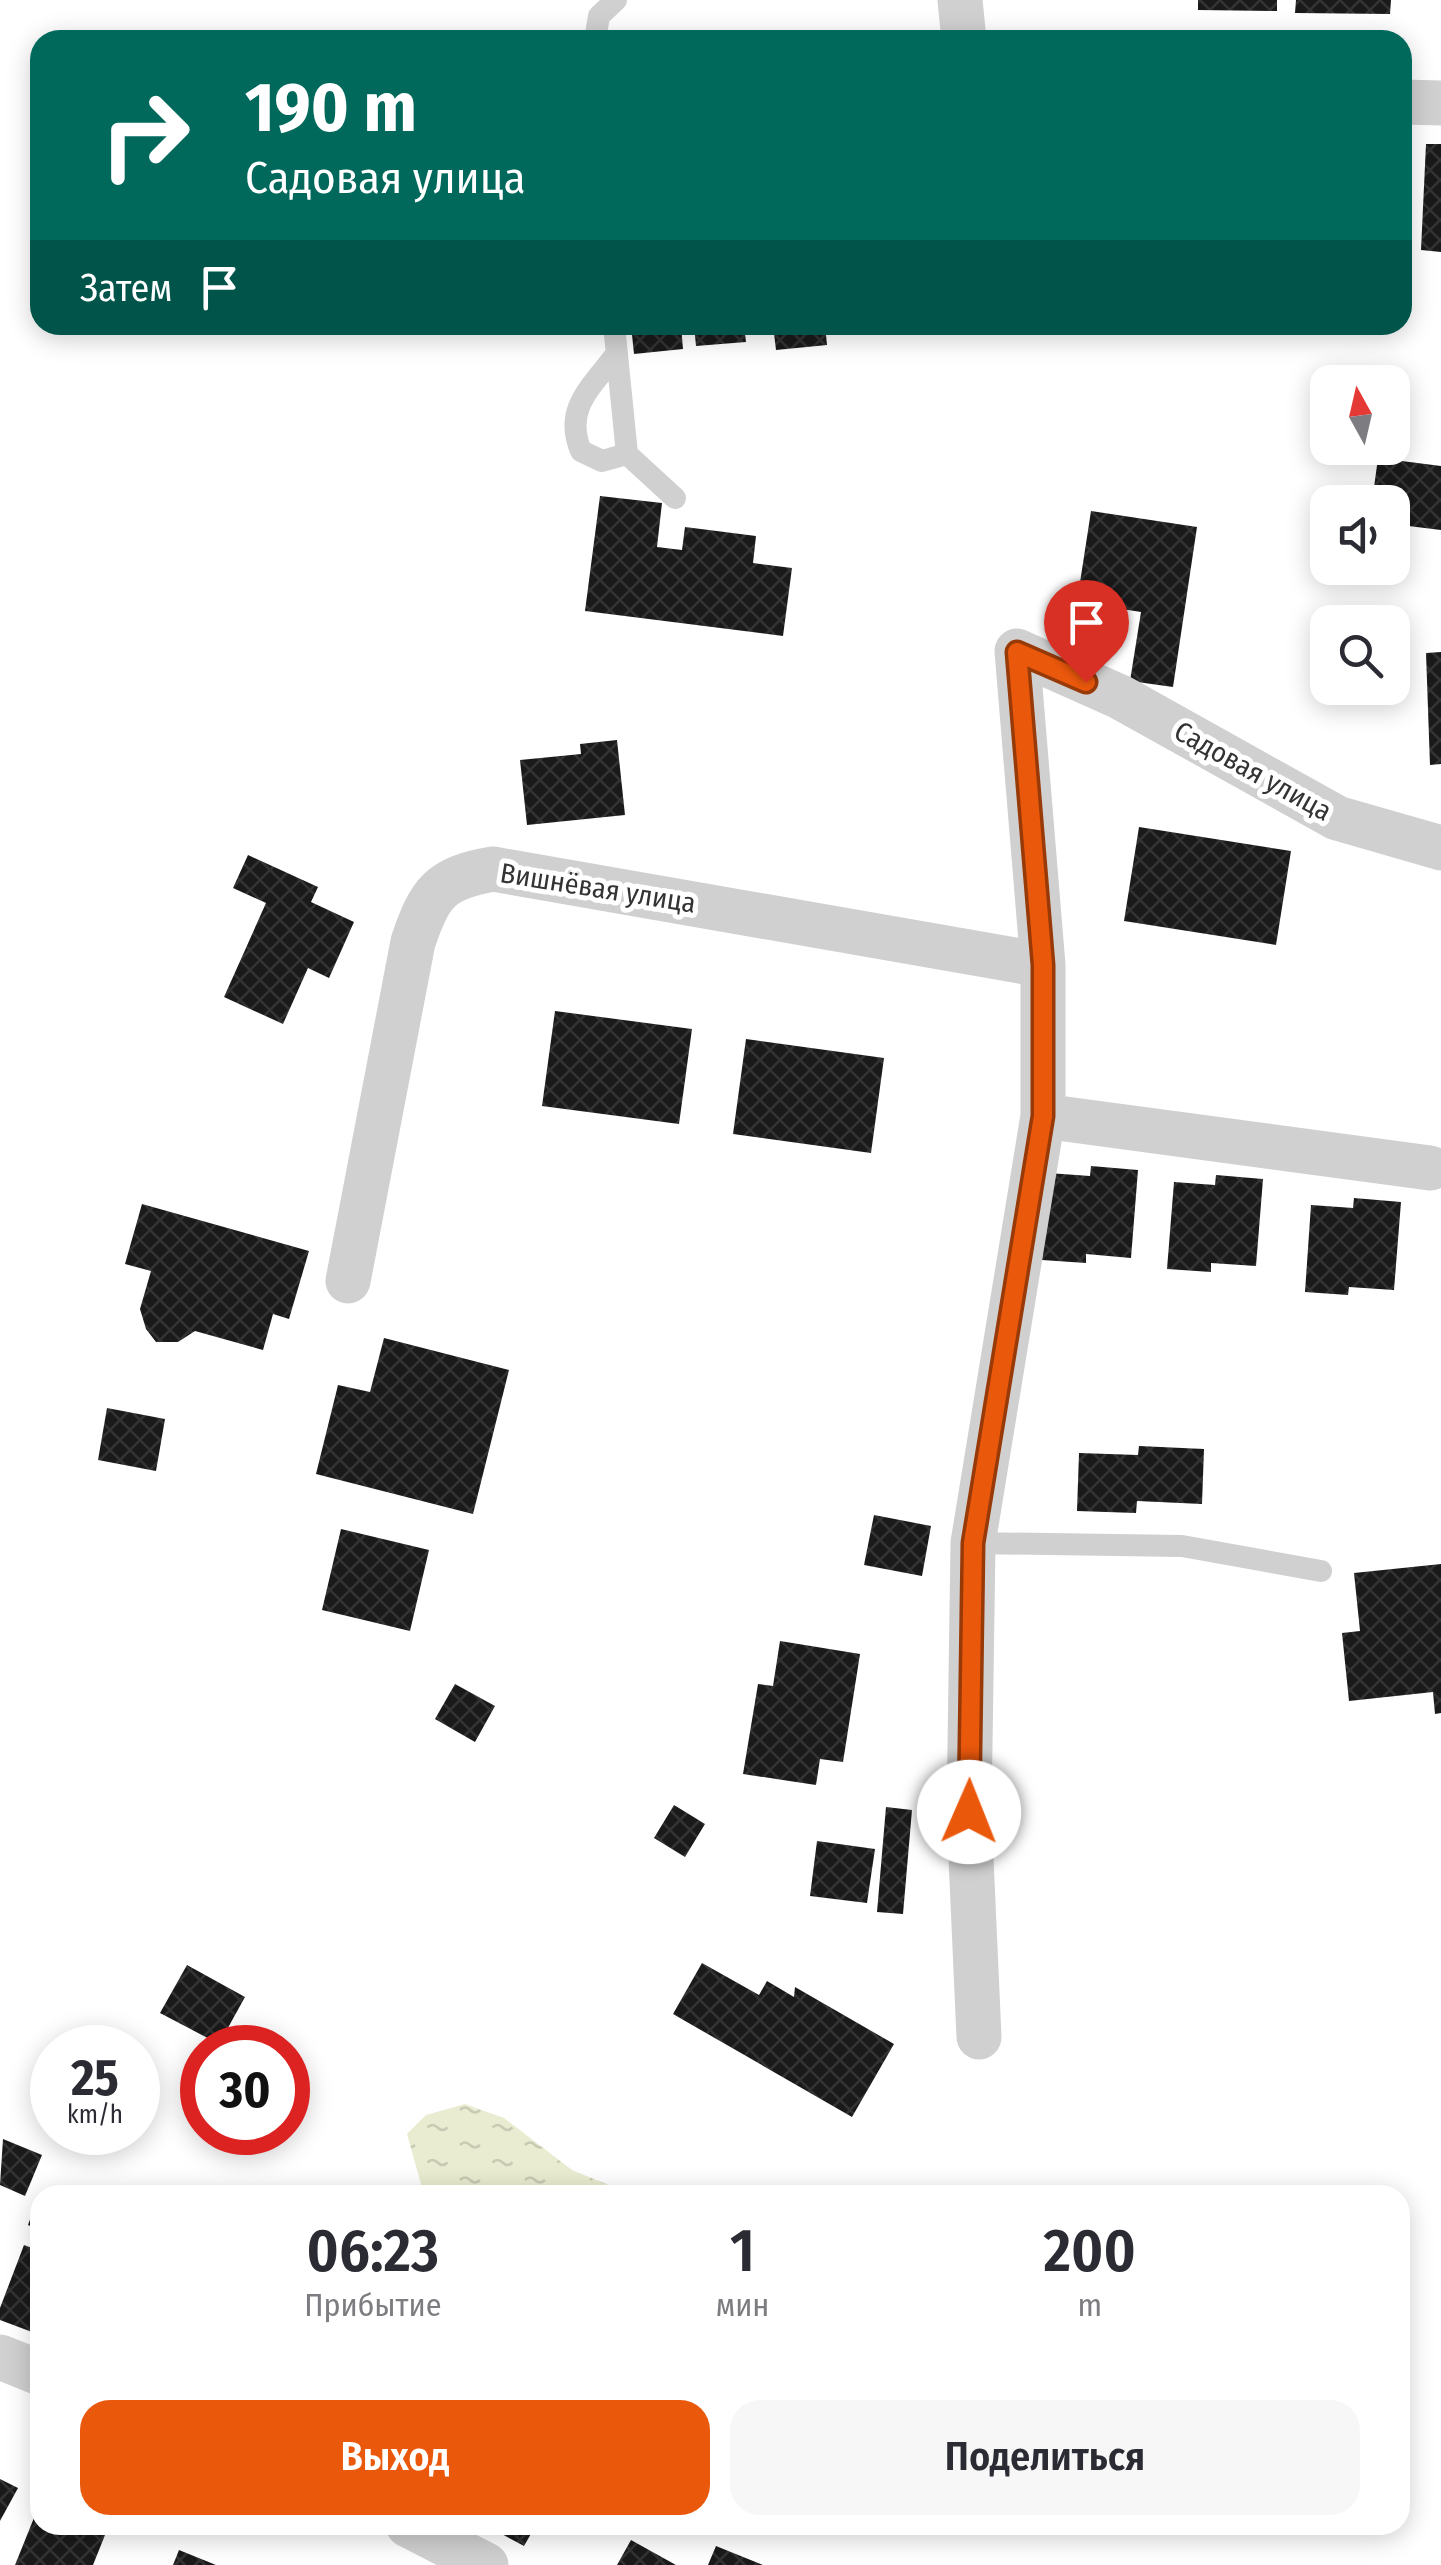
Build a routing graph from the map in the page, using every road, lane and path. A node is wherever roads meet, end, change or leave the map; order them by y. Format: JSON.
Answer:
{"nodes":[{"id":1,"x":616,"y":0,"type":"edge"},
{"id":2,"x":960,"y":0,"type":"edge"},
{"id":3,"x":597,"y":30,"type":"edge"},
{"id":4,"x":963,"y":30,"type":"edge"},
{"id":5,"x":1412,"y":102,"type":"edge"},
{"id":6,"x":1441,"y":103,"type":"edge"},
{"id":7,"x":615,"y":335,"type":"edge"},
{"id":8,"x":617,"y":353,"type":"junction"},
{"id":9,"x":626,"y":454,"type":"junction"},
{"id":10,"x":675,"y":498,"type":"dead end"},
{"id":11,"x":1441,"y":848,"type":"edge"},
{"id":12,"x":1043,"y":965,"type":"junction"},
{"id":13,"x":1043,"y":1116,"type":"junction"},
{"id":14,"x":1430,"y":1168,"type":"dead end"},
{"id":15,"x":348,"y":1282,"type":"dead end"},
{"id":16,"x":973,"y":1543,"type":"junction"},
{"id":17,"x":1320,"y":1571,"type":"dead end"},
{"id":18,"x":978,"y":2038,"type":"dead end"},
{"id":19,"x":0,"y":2356,"type":"edge"},
{"id":20,"x":30,"y":2368,"type":"edge"},
{"id":21,"x":428,"y":2535,"type":"edge"},
{"id":22,"x":486,"y":2565,"type":"edge"}],
"edges":[{"from":1,"to":3,"type":"lane"},
{"from":2,"to":4,"type":"street"},
{"from":5,"to":6,"type":"street"},
{"from":7,"to":8,"type":"lane"},
{"from":8,"to":9,"type":"lane"},
{"from":8,"to":9,"type":"lane"},
{"from":9,"to":10,"type":"lane"},
{"from":11,"to":12,"type":"street","name":"Садовая улица"},
{"from":12,"to":13,"type":"street"},
{"from":12,"to":15,"type":"street","name":"Вишнёвая улица"},
{"from":13,"to":14,"type":"street"},
{"from":13,"to":16,"type":"street"},
{"from":16,"to":17,"type":"lane"},
{"from":16,"to":18,"type":"street"},
{"from":19,"to":20,"type":"street"},
{"from":21,"to":22,"type":"street"}]}
